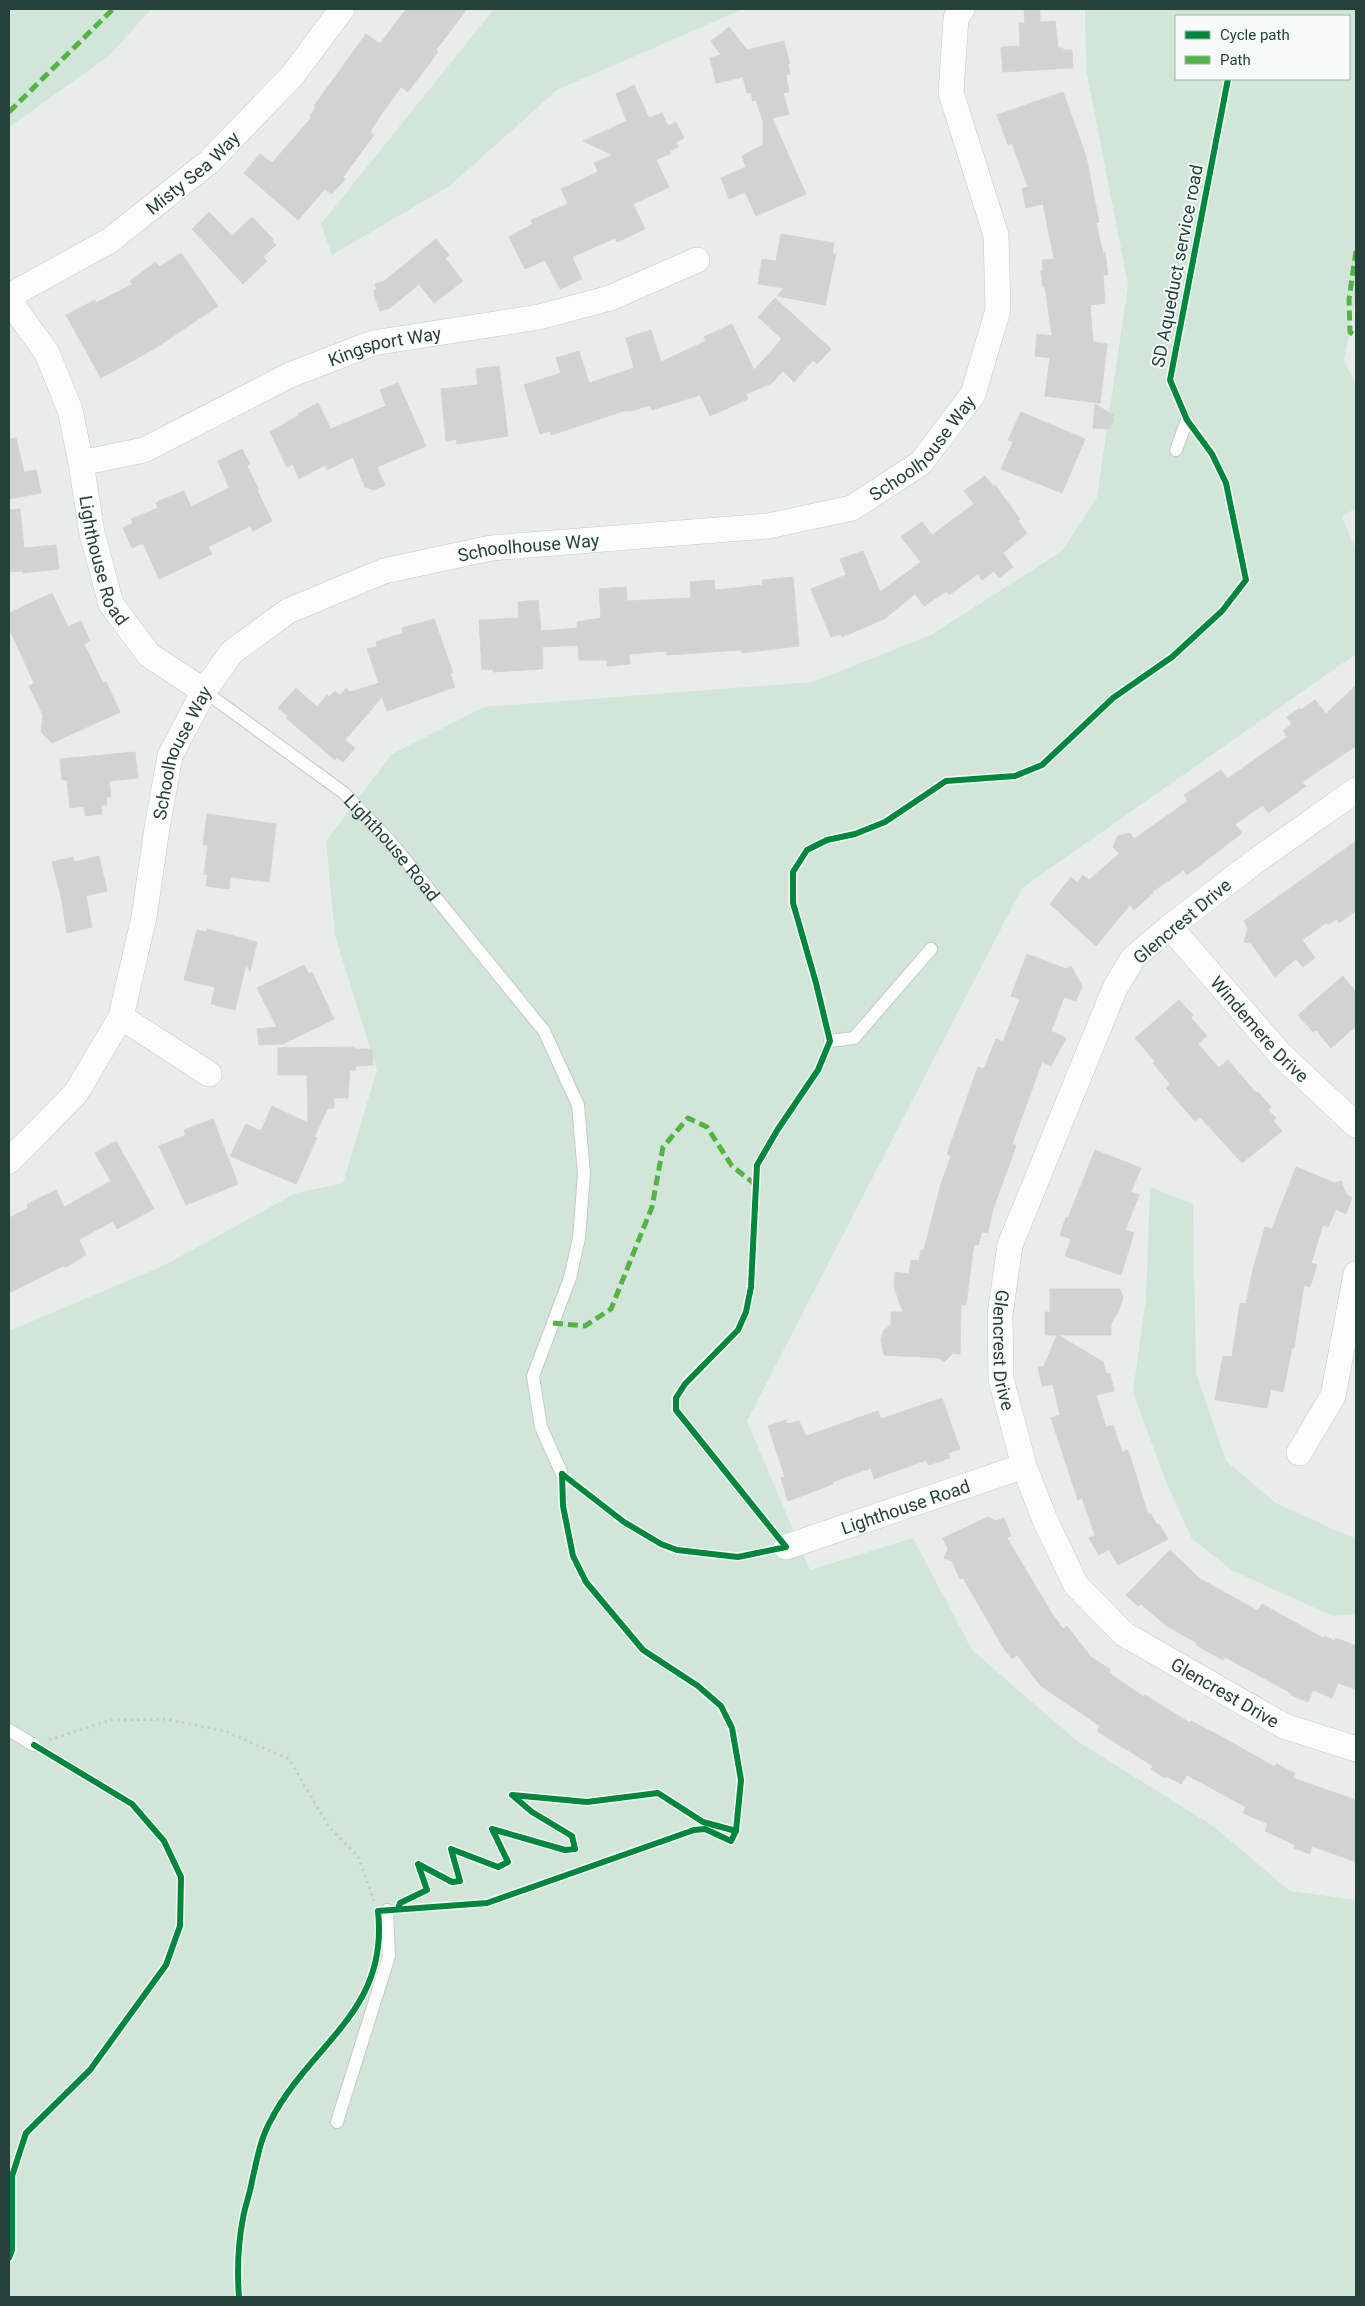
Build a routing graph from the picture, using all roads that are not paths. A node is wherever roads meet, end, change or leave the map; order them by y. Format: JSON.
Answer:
{"nodes":[{"id":1,"x":342,"y":9,"type":"edge"},
{"id":2,"x":962,"y":9,"type":"edge"},
{"id":3,"x":697,"y":260,"type":"dead end"},
{"id":4,"x":9,"y":296,"type":"edge"},
{"id":5,"x":9,"y":300,"type":"edge"},
{"id":6,"x":1187,"y":420,"type":"dead end"},
{"id":7,"x":1176,"y":450,"type":"dead end"},
{"id":8,"x":81,"y":463,"type":"junction"},
{"id":9,"x":204,"y":691,"type":"junction"},
{"id":10,"x":1356,"y":790,"type":"edge"},
{"id":11,"x":1170,"y":927,"type":"junction"},
{"id":12,"x":931,"y":949,"type":"dead end"},
{"id":13,"x":121,"y":1018,"type":"junction"},
{"id":14,"x":830,"y":1041,"type":"dead end"},
{"id":15,"x":209,"y":1074,"type":"dead end"},
{"id":16,"x":1356,"y":1125,"type":"edge"},
{"id":17,"x":9,"y":1162,"type":"edge"},
{"id":18,"x":1356,"y":1274,"type":"edge"},
{"id":19,"x":1299,"y":1453,"type":"dead end"},
{"id":20,"x":1024,"y":1466,"type":"junction"},
{"id":21,"x":562,"y":1474,"type":"dead end"},
{"id":22,"x":786,"y":1547,"type":"dead end"},
{"id":23,"x":9,"y":1730,"type":"edge"},
{"id":24,"x":34,"y":1745,"type":"road end"},
{"id":25,"x":1356,"y":1749,"type":"edge"},
{"id":26,"x":382,"y":1911,"type":"road end"},
{"id":27,"x":337,"y":2122,"type":"dead end"}],
"edges":[{"from":1,"to":4,"type":"street","name":"Misty Sea Way"},
{"from":2,"to":9,"type":"street","name":"Schoolhouse Way"},
{"from":3,"to":8,"type":"street","name":"Kingsport Way"},
{"from":5,"to":8,"type":"street","name":"Lighthouse Road"},
{"from":6,"to":7,"type":"lane"},
{"from":8,"to":9,"type":"street","name":"Lighthouse Road"},
{"from":9,"to":13,"type":"street","name":"Schoolhouse Way"},
{"from":9,"to":21,"type":"lane","name":"Lighthouse Road"},
{"from":10,"to":11,"type":"street","name":"Glencrest Drive"},
{"from":11,"to":16,"type":"street","name":"Windemere Drive"},
{"from":11,"to":20,"type":"street","name":"Glencrest Drive"},
{"from":12,"to":14,"type":"lane"},
{"from":13,"to":15,"type":"street"},
{"from":13,"to":17,"type":"street","name":"Schoolhouse Way"},
{"from":18,"to":19,"type":"street"},
{"from":20,"to":22,"type":"street","name":"Lighthouse Road"},
{"from":20,"to":25,"type":"street","name":"Glencrest Drive"},
{"from":23,"to":24,"type":"lane"},
{"from":26,"to":27,"type":"lane"}]}
